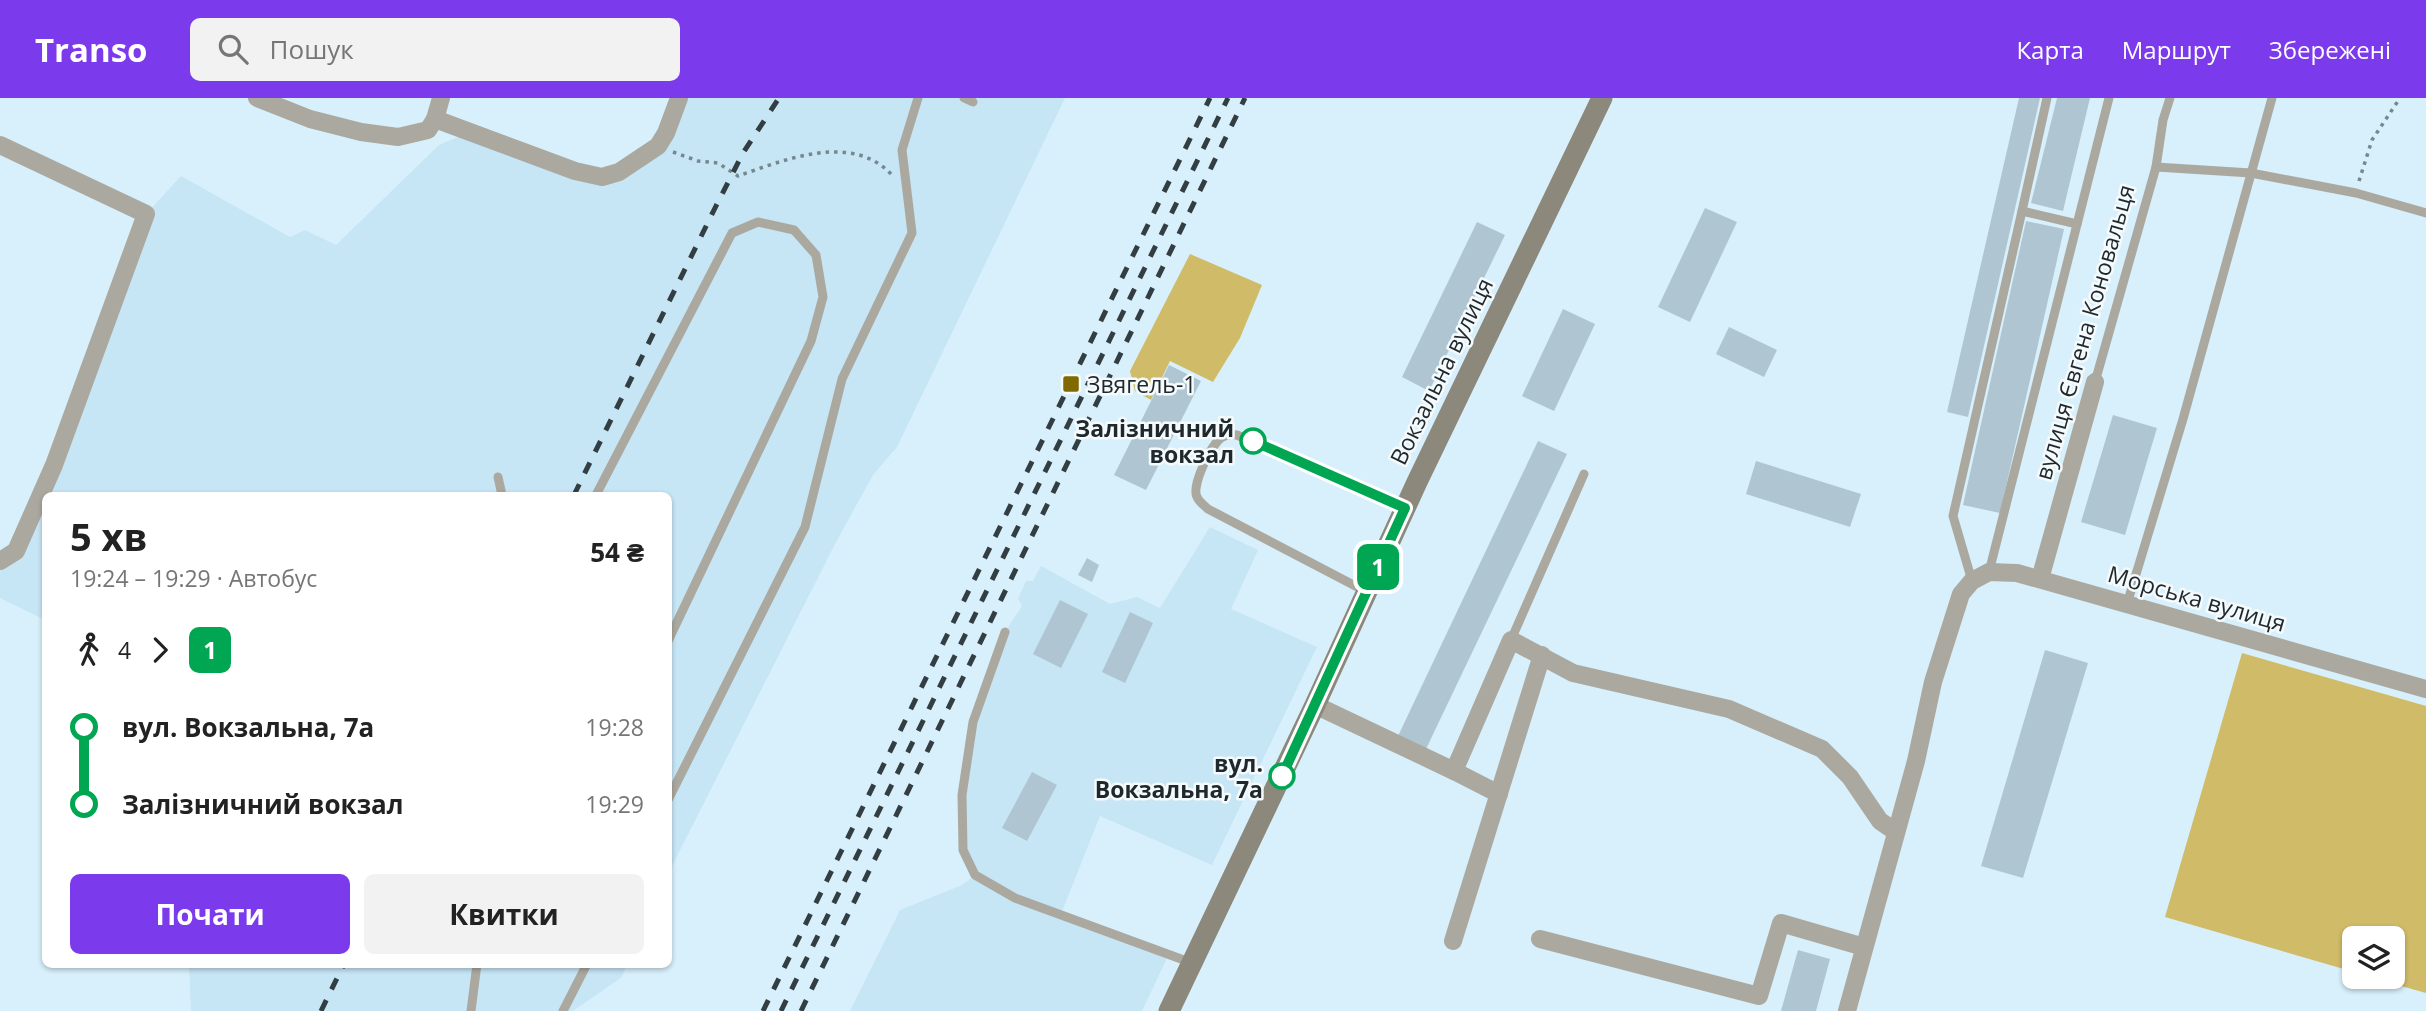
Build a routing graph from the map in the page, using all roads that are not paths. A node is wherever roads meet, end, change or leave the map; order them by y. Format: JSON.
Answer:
{"nodes":[{"id":1,"x":257,"y":98,"type":"edge"},
{"id":2,"x":441,"y":98,"type":"edge"},
{"id":3,"x":679,"y":98,"type":"edge"},
{"id":4,"x":918,"y":98,"type":"edge"},
{"id":5,"x":1602,"y":98,"type":"edge"},
{"id":6,"x":2047,"y":98,"type":"edge"},
{"id":7,"x":2109,"y":98,"type":"edge"},
{"id":8,"x":2171,"y":98,"type":"edge"},
{"id":9,"x":2272,"y":98,"type":"edge"},
{"id":10,"x":435,"y":119,"type":"junction"},
{"id":11,"x":0,"y":145,"type":"edge"},
{"id":12,"x":2156,"y":167,"type":"junction"},
{"id":13,"x":2251,"y":173,"type":"junction"},
{"id":14,"x":2022,"y":211,"type":"junction"},
{"id":15,"x":2426,"y":213,"type":"edge"},
{"id":16,"x":2077,"y":224,"type":"junction"},
{"id":17,"x":2095,"y":382,"type":"joint"},
{"id":18,"x":1584,"y":474,"type":"dead end"},
{"id":19,"x":498,"y":477,"type":"dead end"},
{"id":20,"x":42,"y":492,"type":"edge"},
{"id":21,"x":42,"y":492,"type":"edge"},
{"id":22,"x":501,"y":492,"type":"edge"},
{"id":23,"x":598,"y":492,"type":"edge"},
{"id":24,"x":1405,"y":508,"type":"junction"},
{"id":25,"x":0,"y":561,"type":"edge"},
{"id":26,"x":1989,"y":572,"type":"junction"},
{"id":27,"x":2040,"y":579,"type":"junction"},
{"id":28,"x":1966,"y":588,"type":"junction"},
{"id":29,"x":1367,"y":591,"type":"junction"},
{"id":30,"x":2127,"y":604,"type":"junction"},
{"id":31,"x":1005,"y":632,"type":"dead end"},
{"id":32,"x":672,"y":633,"type":"edge"},
{"id":33,"x":1511,"y":640,"type":"junction"},
{"id":34,"x":1542,"y":655,"type":"junction"},
{"id":35,"x":2426,"y":689,"type":"edge"},
{"id":36,"x":1315,"y":705,"type":"junction"},
{"id":37,"x":1454,"y":771,"type":"junction"},
{"id":38,"x":672,"y":792,"type":"edge"},
{"id":39,"x":1499,"y":794,"type":"junction"},
{"id":40,"x":1896,"y":832,"type":"junction"},
{"id":41,"x":1540,"y":939,"type":"dead end"},
{"id":42,"x":1453,"y":941,"type":"dead end"},
{"id":43,"x":1864,"y":947,"type":"junction"},
{"id":44,"x":1192,"y":962,"type":"junction"},
{"id":45,"x":477,"y":968,"type":"edge"},
{"id":46,"x":585,"y":968,"type":"edge"},
{"id":47,"x":471,"y":1011,"type":"edge"},
{"id":48,"x":563,"y":1011,"type":"edge"},
{"id":49,"x":1169,"y":1011,"type":"edge"},
{"id":50,"x":1847,"y":1011,"type":"edge"}],
"edges":[{"from":1,"to":10,"type":"street"},
{"from":2,"to":10,"type":"street"},
{"from":3,"to":10,"type":"street"},
{"from":4,"to":38,"type":"lane"},
{"from":5,"to":24,"type":"street","name":"Вокзальна вулиця"},
{"from":6,"to":14,"type":"lane"},
{"from":7,"to":16,"type":"lane"},
{"from":8,"to":12,"type":"lane","name":"вулиця Євгена Коновальця"},
{"from":9,"to":13,"type":"lane"},
{"from":11,"to":21,"type":"street"},
{"from":12,"to":13,"type":"lane"},
{"from":12,"to":17,"type":"lane","name":"вулиця Євгена Коновальця"},
{"from":13,"to":15,"type":"lane"},
{"from":13,"to":30,"type":"lane"},
{"from":14,"to":16,"type":"lane"},
{"from":14,"to":28,"type":"lane"},
{"from":16,"to":26,"type":"lane"},
{"from":17,"to":27,"type":"street","name":"вулиця Євгена Коновальця"},
{"from":18,"to":33,"type":"lane"},
{"from":19,"to":22,"type":"lane"},
{"from":20,"to":25,"type":"street"},
{"from":23,"to":32,"type":"lane"},
{"from":24,"to":29,"type":"street","name":"Вокзальна вулиця"},
{"from":24,"to":29,"type":"lane"},
{"from":26,"to":27,"type":"street","name":"Морська вулиця"},
{"from":26,"to":28,"type":"street"},
{"from":27,"to":30,"type":"street","name":"Морська вулиця"},
{"from":28,"to":40,"type":"street"},
{"from":29,"to":36,"type":"street","name":"Вокзальна вулиця"},
{"from":30,"to":35,"type":"street","name":"Морська вулиця"},
{"from":31,"to":44,"type":"lane"},
{"from":33,"to":34,"type":"street"},
{"from":33,"to":37,"type":"street"},
{"from":34,"to":39,"type":"street"},
{"from":34,"to":40,"type":"street"},
{"from":36,"to":37,"type":"street"},
{"from":36,"to":44,"type":"street","name":"Вокзальна вулиця"},
{"from":37,"to":39,"type":"street"},
{"from":39,"to":42,"type":"street"},
{"from":40,"to":43,"type":"street"},
{"from":41,"to":43,"type":"street"},
{"from":43,"to":50,"type":"street"},
{"from":44,"to":49,"type":"street","name":"Вокзальна вулиця"},
{"from":45,"to":47,"type":"lane"},
{"from":46,"to":48,"type":"lane"}]}
